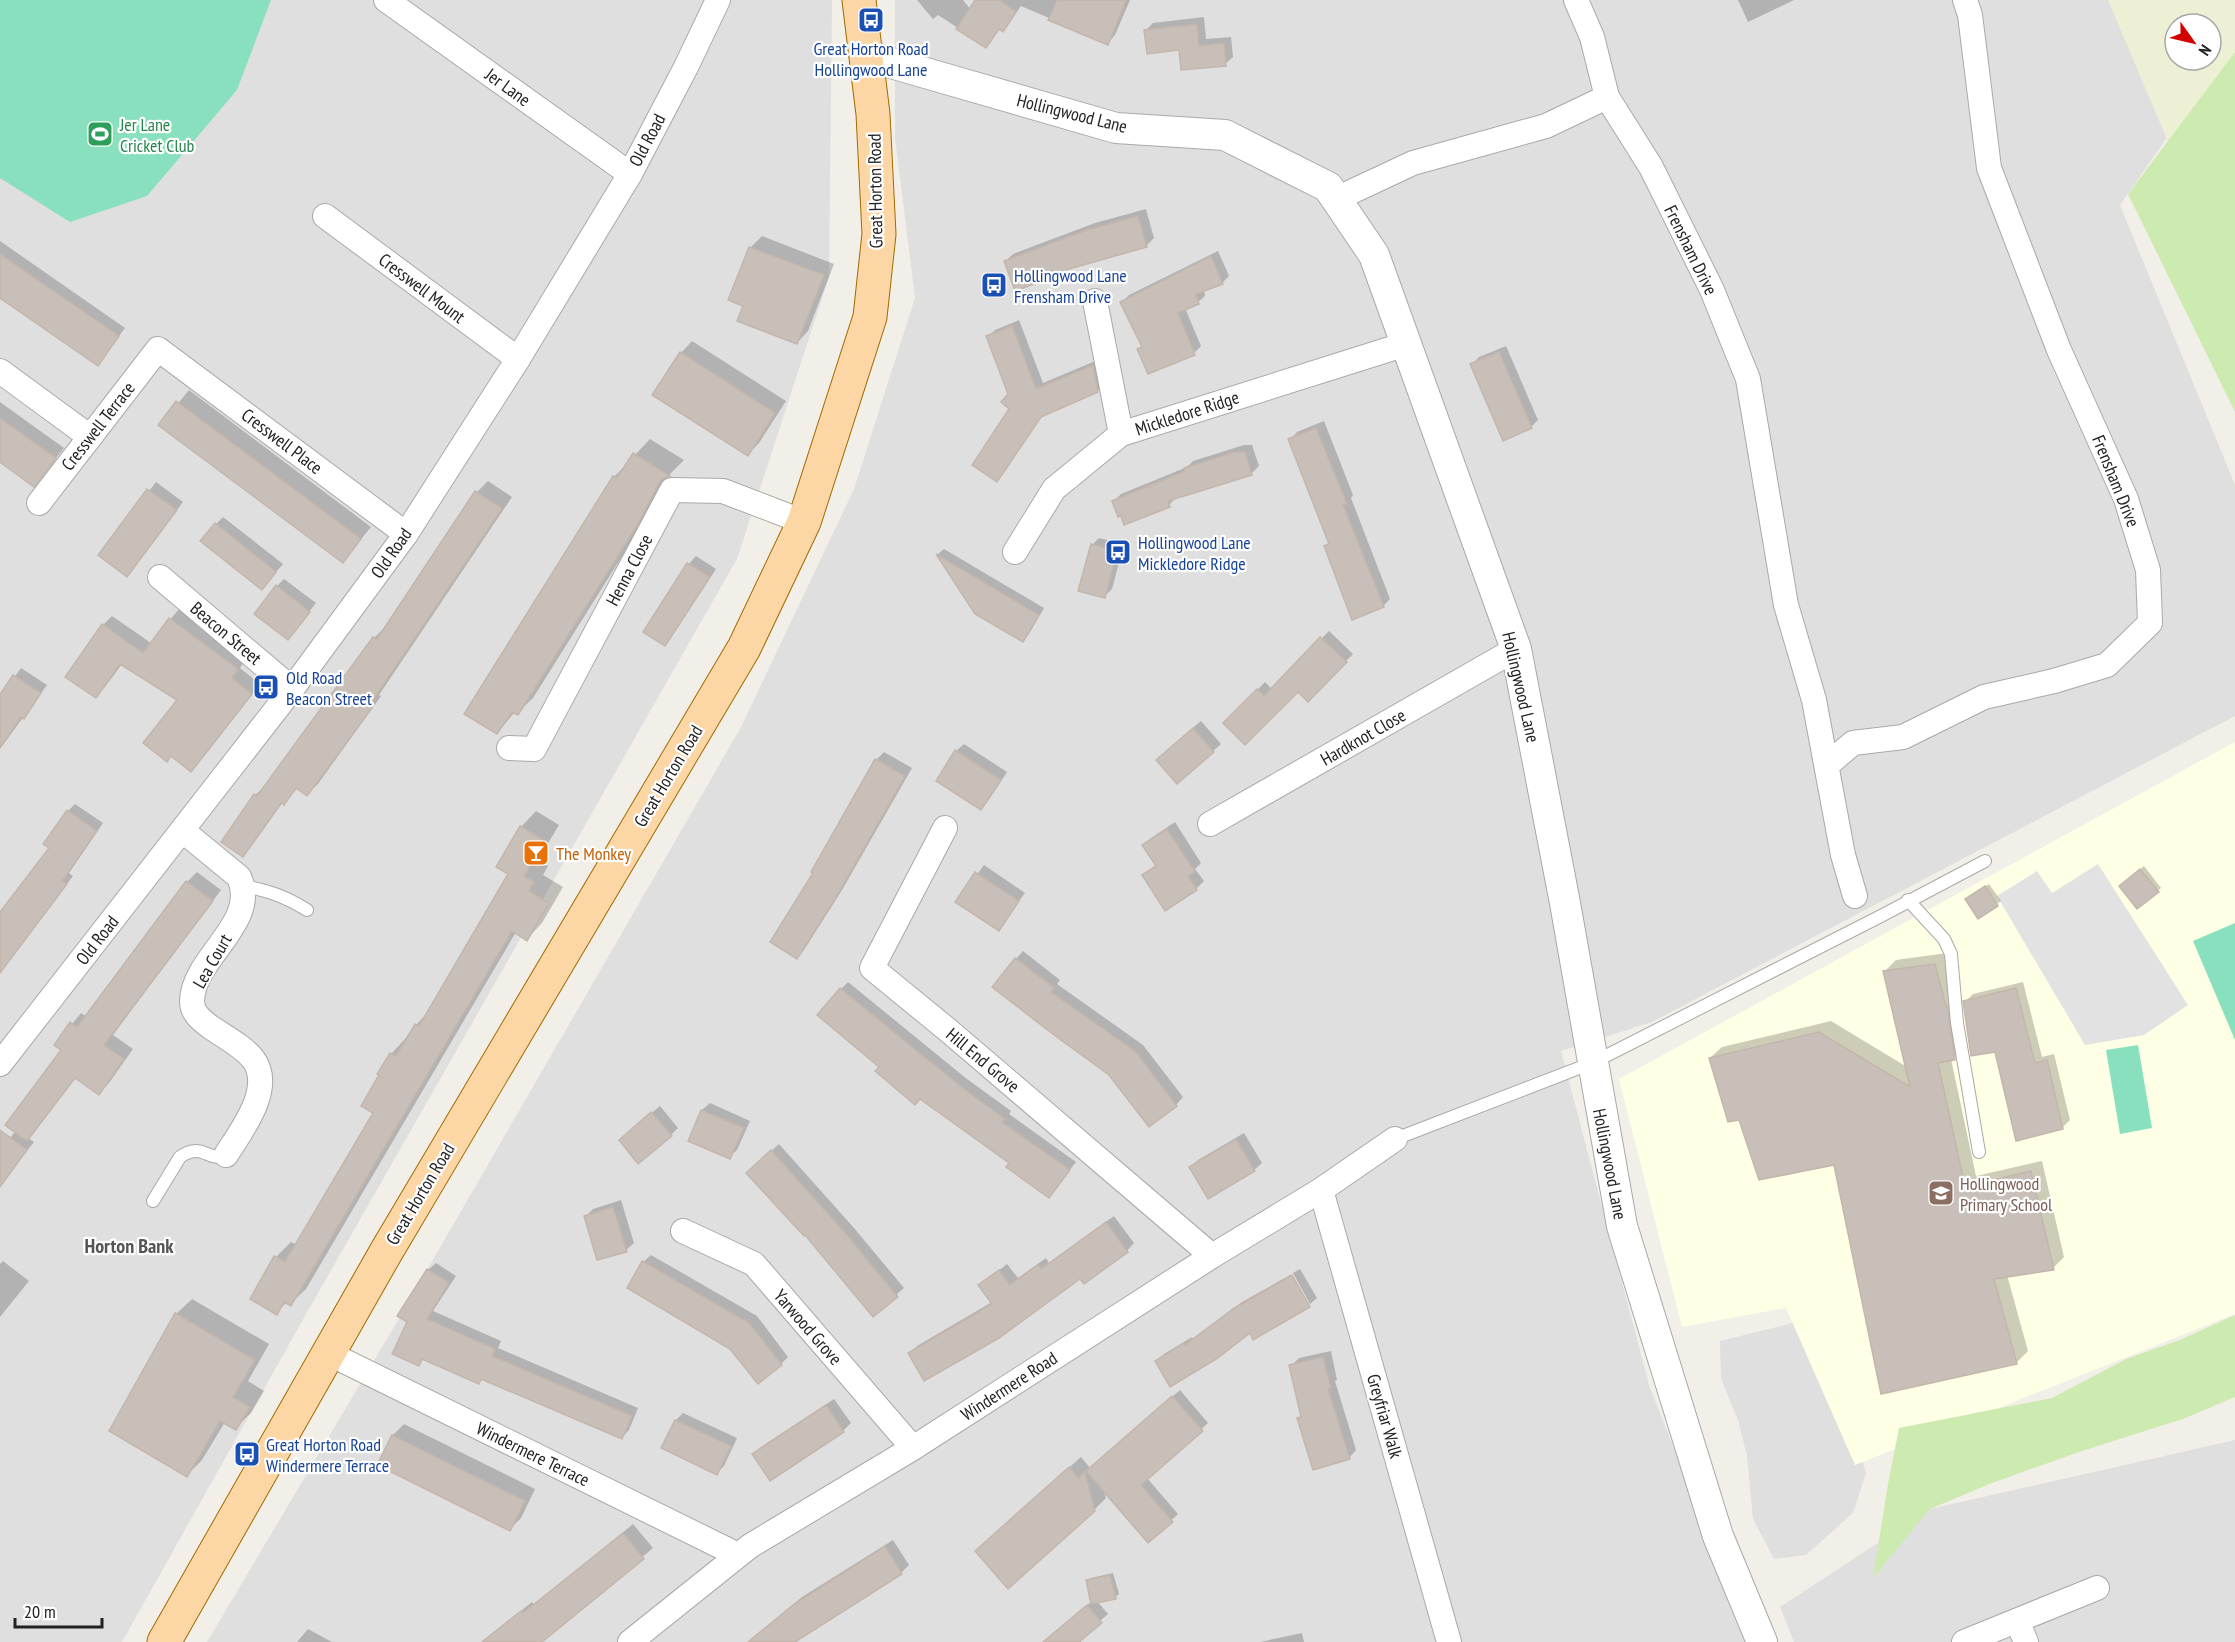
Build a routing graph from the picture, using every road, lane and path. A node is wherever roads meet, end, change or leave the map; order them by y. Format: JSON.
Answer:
{"nodes":[{"id":1,"x":386,"y":0,"type":"edge"},
{"id":2,"x":718,"y":0,"type":"edge"},
{"id":3,"x":859,"y":0,"type":"edge"},
{"id":4,"x":1576,"y":0,"type":"edge"},
{"id":5,"x":1965,"y":0,"type":"edge"},
{"id":6,"x":866,"y":54,"type":"junction"},
{"id":7,"x":1607,"y":97,"type":"junction"},
{"id":8,"x":630,"y":174,"type":"junction"},
{"id":9,"x":1336,"y":199,"type":"junction"},
{"id":10,"x":325,"y":216,"type":"dead end"},
{"id":11,"x":1095,"y":301,"type":"dead end"},
{"id":12,"x":1406,"y":344,"type":"junction"},
{"id":13,"x":158,"y":349,"type":"joint"},
{"id":14,"x":518,"y":359,"type":"junction"},
{"id":15,"x":0,"y":371,"type":"edge"},
{"id":16,"x":1121,"y":434,"type":"junction"},
{"id":17,"x":90,"y":437,"type":"junction"},
{"id":18,"x":39,"y":503,"type":"dead end"},
{"id":19,"x":804,"y":522,"type":"junction"},
{"id":20,"x":405,"y":534,"type":"junction"},
{"id":21,"x":1015,"y":552,"type":"dead end"},
{"id":22,"x":160,"y":577,"type":"dead end"},
{"id":23,"x":1516,"y":649,"type":"junction"},
{"id":24,"x":292,"y":689,"type":"junction"},
{"id":25,"x":509,"y":748,"type":"dead end"},
{"id":26,"x":1827,"y":765,"type":"junction"},
{"id":27,"x":1210,"y":824,"type":"dead end"},
{"id":28,"x":945,"y":828,"type":"dead end"},
{"id":29,"x":183,"y":831,"type":"junction"},
{"id":30,"x":1985,"y":861,"type":"dead end"},
{"id":31,"x":243,"y":886,"type":"junction"},
{"id":32,"x":1855,"y":896,"type":"dead end"},
{"id":33,"x":1908,"y":900,"type":"junction"},
{"id":34,"x":308,"y":910,"type":"dead end"},
{"id":35,"x":1592,"y":1063,"type":"junction"},
{"id":36,"x":0,"y":1064,"type":"edge"},
{"id":37,"x":1395,"y":1139,"type":"joint"},
{"id":38,"x":1979,"y":1152,"type":"dead end"},
{"id":39,"x":226,"y":1155,"type":"joint"},
{"id":40,"x":1321,"y":1190,"type":"junction"},
{"id":41,"x":153,"y":1202,"type":"dead end"},
{"id":42,"x":683,"y":1231,"type":"dead end"},
{"id":43,"x":1212,"y":1256,"type":"junction"},
{"id":44,"x":328,"y":1353,"type":"junction"},
{"id":45,"x":913,"y":1448,"type":"junction"},
{"id":46,"x":738,"y":1555,"type":"junction"},
{"id":47,"x":2097,"y":1588,"type":"dead end"},
{"id":48,"x":2021,"y":1631,"type":"edge"},
{"id":49,"x":164,"y":1642,"type":"edge"},
{"id":50,"x":630,"y":1642,"type":"edge"},
{"id":51,"x":1449,"y":1642,"type":"edge"},
{"id":52,"x":1762,"y":1642,"type":"edge"},
{"id":53,"x":1964,"y":1642,"type":"edge"}],
"edges":[{"from":1,"to":8,"type":"street","name":"Jer Lane"},
{"from":2,"to":8,"type":"street","name":"Old Road"},
{"from":3,"to":6,"type":"main road","name":"Great Horton Road"},
{"from":4,"to":7,"type":"street","name":"Frensham Drive"},
{"from":5,"to":26,"type":"street","name":"Frensham Drive"},
{"from":6,"to":9,"type":"street","name":"Hollingwood Lane"},
{"from":6,"to":19,"type":"main road","name":"Great Horton Road"},
{"from":7,"to":9,"type":"street"},
{"from":7,"to":26,"type":"street","name":"Frensham Drive"},
{"from":8,"to":14,"type":"street","name":"Old Road"},
{"from":9,"to":12,"type":"street","name":"Hollingwood Lane"},
{"from":10,"to":14,"type":"street","name":"Cresswell Mount"},
{"from":11,"to":16,"type":"street"},
{"from":12,"to":16,"type":"street","name":"Mickledore Ridge"},
{"from":12,"to":23,"type":"street","name":"Hollingwood Lane"},
{"from":13,"to":17,"type":"street","name":"Cresswell Terrace"},
{"from":13,"to":20,"type":"street","name":"Cresswell Place"},
{"from":14,"to":20,"type":"street","name":"Old Road"},
{"from":15,"to":17,"type":"street"},
{"from":16,"to":21,"type":"street","name":"Mickledore Ridge"},
{"from":17,"to":18,"type":"street","name":"Cresswell Terrace"},
{"from":19,"to":25,"type":"street","name":"Henna Close"},
{"from":19,"to":44,"type":"main road","name":"Great Horton Road"},
{"from":20,"to":24,"type":"street","name":"Old Road"},
{"from":22,"to":24,"type":"street","name":"Beacon Street"},
{"from":23,"to":27,"type":"street","name":"Hardknot Close"},
{"from":23,"to":35,"type":"street","name":"Hollingwood Lane"},
{"from":24,"to":29,"type":"street","name":"Old Road"},
{"from":26,"to":32,"type":"street","name":"Frensham Drive"},
{"from":28,"to":43,"type":"street","name":"Hill End Grove"},
{"from":29,"to":31,"type":"street"},
{"from":29,"to":36,"type":"street","name":"Old Road"},
{"from":30,"to":33,"type":"lane"},
{"from":31,"to":34,"type":"lane"},
{"from":31,"to":39,"type":"street","name":"Lea Court"},
{"from":33,"to":35,"type":"lane"},
{"from":33,"to":38,"type":"lane"},
{"from":35,"to":37,"type":"lane"},
{"from":35,"to":52,"type":"street","name":"Hollingwood Lane"},
{"from":37,"to":40,"type":"street","name":"Windermere Road"},
{"from":39,"to":41,"type":"lane"},
{"from":40,"to":43,"type":"street","name":"Windermere Road"},
{"from":40,"to":51,"type":"street","name":"Greyfriar Walk"},
{"from":42,"to":45,"type":"street","name":"Yarwood Grove"},
{"from":43,"to":45,"type":"street","name":"Windermere Road"},
{"from":44,"to":46,"type":"street","name":"Windermere Terrace"},
{"from":44,"to":49,"type":"main road","name":"Great Horton Road"},
{"from":45,"to":46,"type":"street","name":"Windermere Road"},
{"from":46,"to":50,"type":"street","name":"Windermere Road"},
{"from":47,"to":48,"type":"street"},
{"from":48,"to":53,"type":"street"}]}
